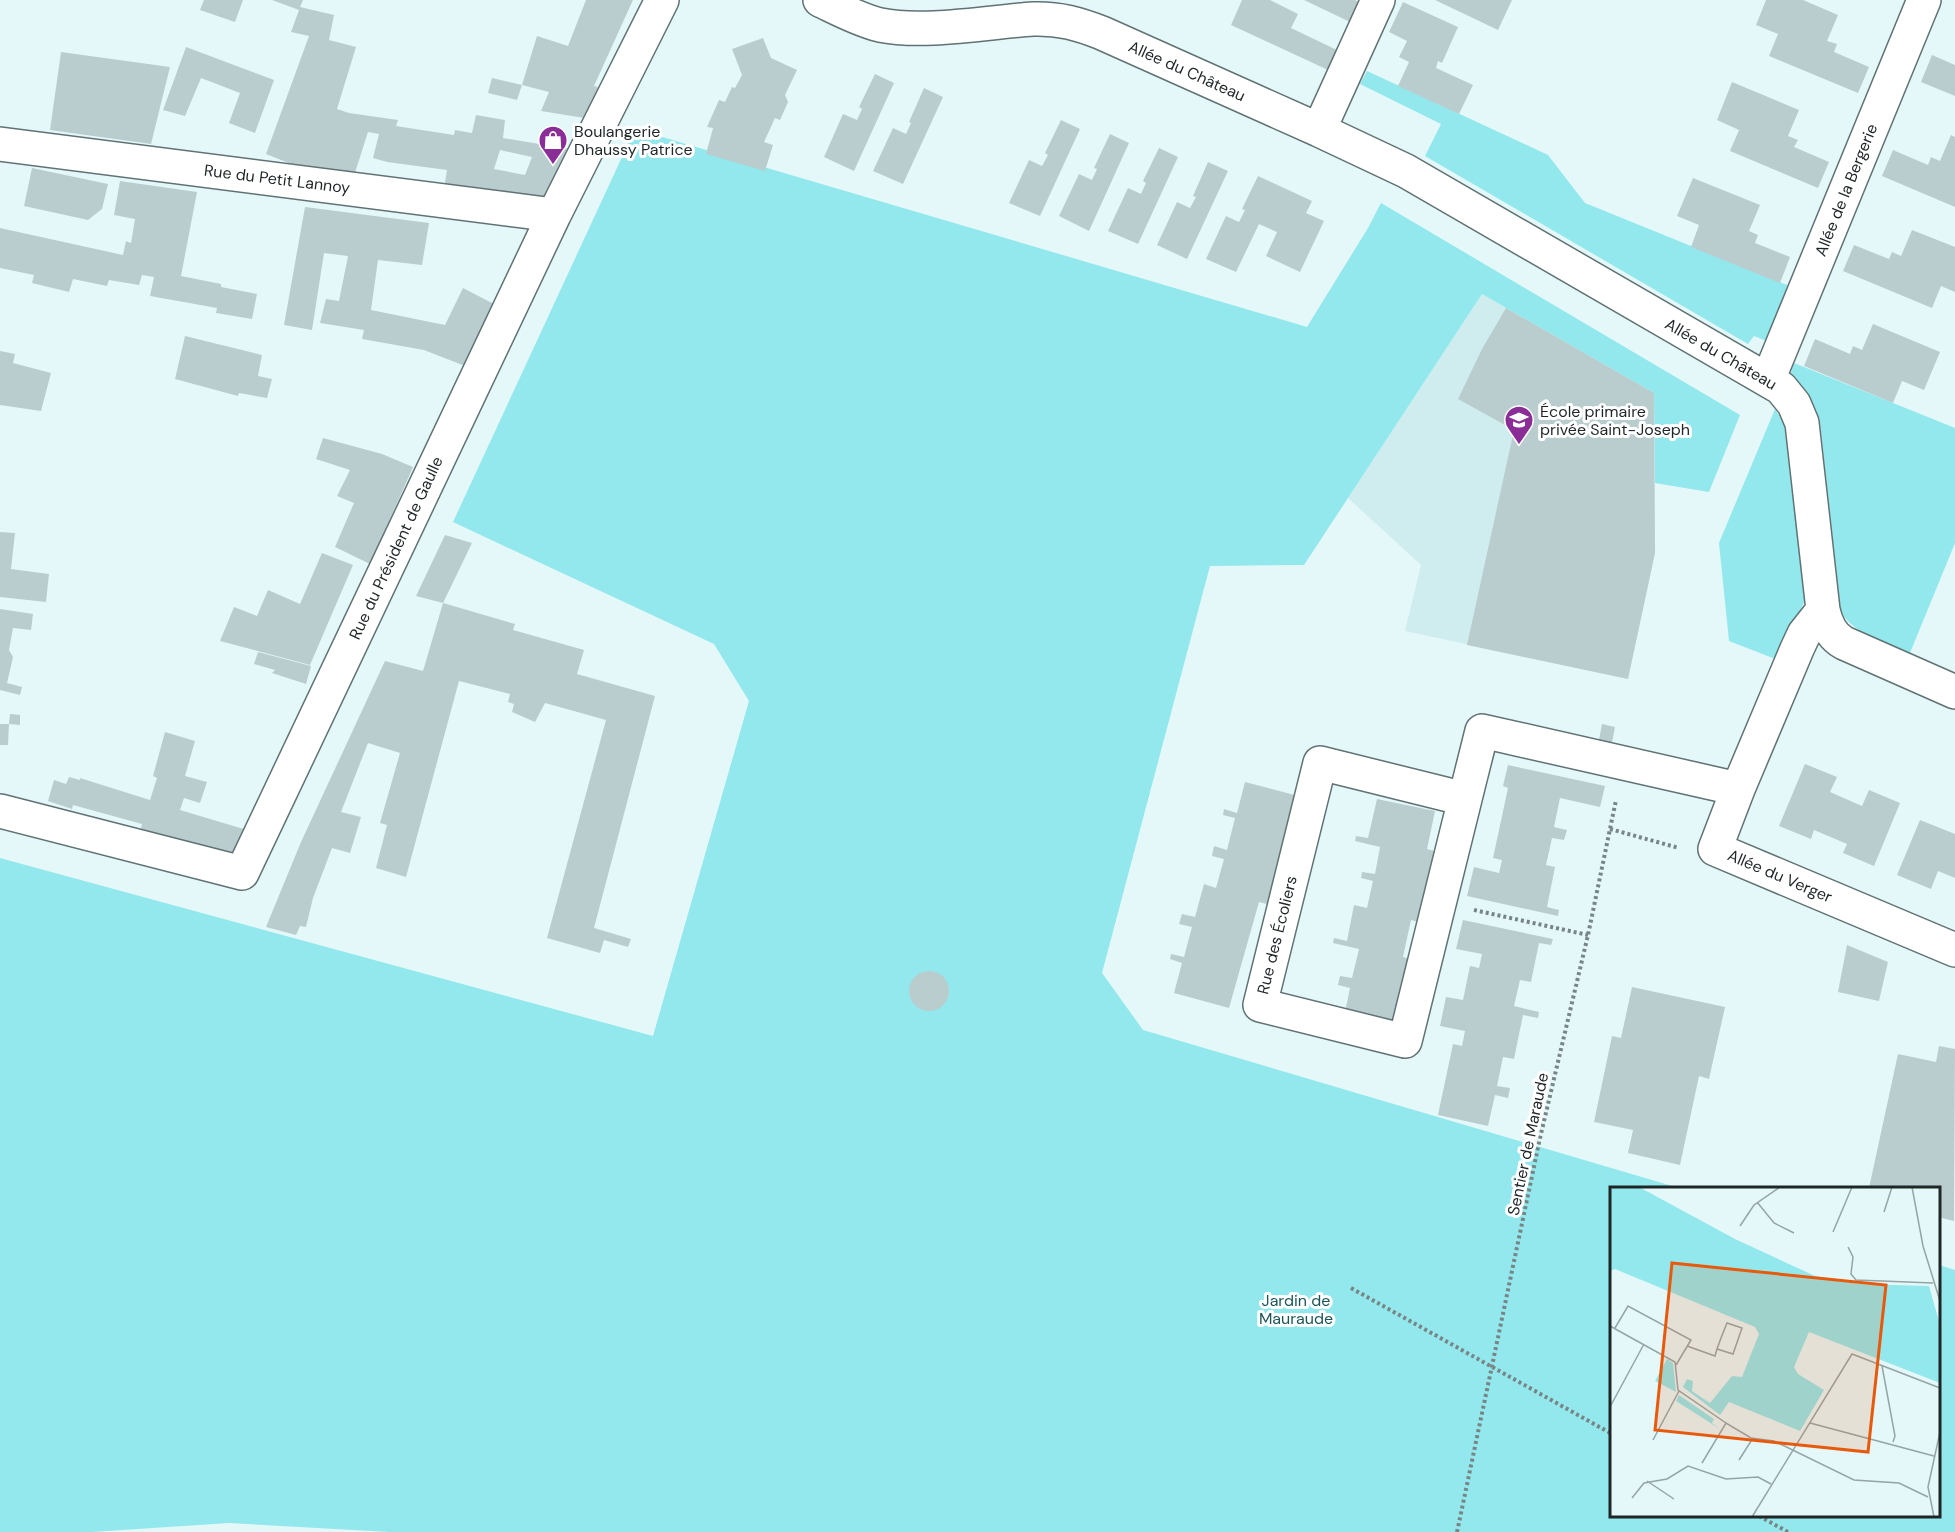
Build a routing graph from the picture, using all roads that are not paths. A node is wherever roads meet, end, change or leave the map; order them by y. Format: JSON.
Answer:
{"nodes":[{"id":1,"x":662,"y":0,"type":"edge"},
{"id":2,"x":820,"y":0,"type":"edge"},
{"id":3,"x":1378,"y":0,"type":"edge"},
{"id":4,"x":1924,"y":0,"type":"edge"},
{"id":5,"x":1055,"y":9,"type":"edge"},
{"id":6,"x":1319,"y":130,"type":"junction"},
{"id":7,"x":0,"y":144,"type":"edge"},
{"id":8,"x":555,"y":215,"type":"junction"},
{"id":9,"x":1768,"y":380,"type":"junction"},
{"id":10,"x":1822,"y":610,"type":"junction"},
{"id":11,"x":1955,"y":692,"type":"edge"},
{"id":12,"x":1738,"y":789,"type":"junction"},
{"id":13,"x":1465,"y":799,"type":"junction"},
{"id":14,"x":0,"y":811,"type":"edge"},
{"id":15,"x":1955,"y":950,"type":"edge"}],
"edges":[{"from":1,"to":8,"type":"street","name":"Rue du Président de Gaulle"},
{"from":2,"to":5,"type":"street","name":"Allée du Château"},
{"from":3,"to":6,"type":"street"},
{"from":4,"to":9,"type":"street","name":"Allée de la Bergerie"},
{"from":5,"to":6,"type":"street","name":"Allée du Château"},
{"from":6,"to":9,"type":"street","name":"Allée du Château"},
{"from":7,"to":8,"type":"street","name":"Rue du Petit Lannoy"},
{"from":8,"to":14,"type":"street","name":"Rue du Président de Gaulle"},
{"from":9,"to":10,"type":"street","name":"Allée du Château"},
{"from":10,"to":11,"type":"street","name":"Allée du Château"},
{"from":10,"to":12,"type":"street","name":"Allée du Verger"},
{"from":12,"to":13,"type":"street","name":"Rue des Écoliers"},
{"from":12,"to":15,"type":"street","name":"Allée du Verger"},
{"from":13,"to":13,"type":"street","name":"Rue des Écoliers"}]}
